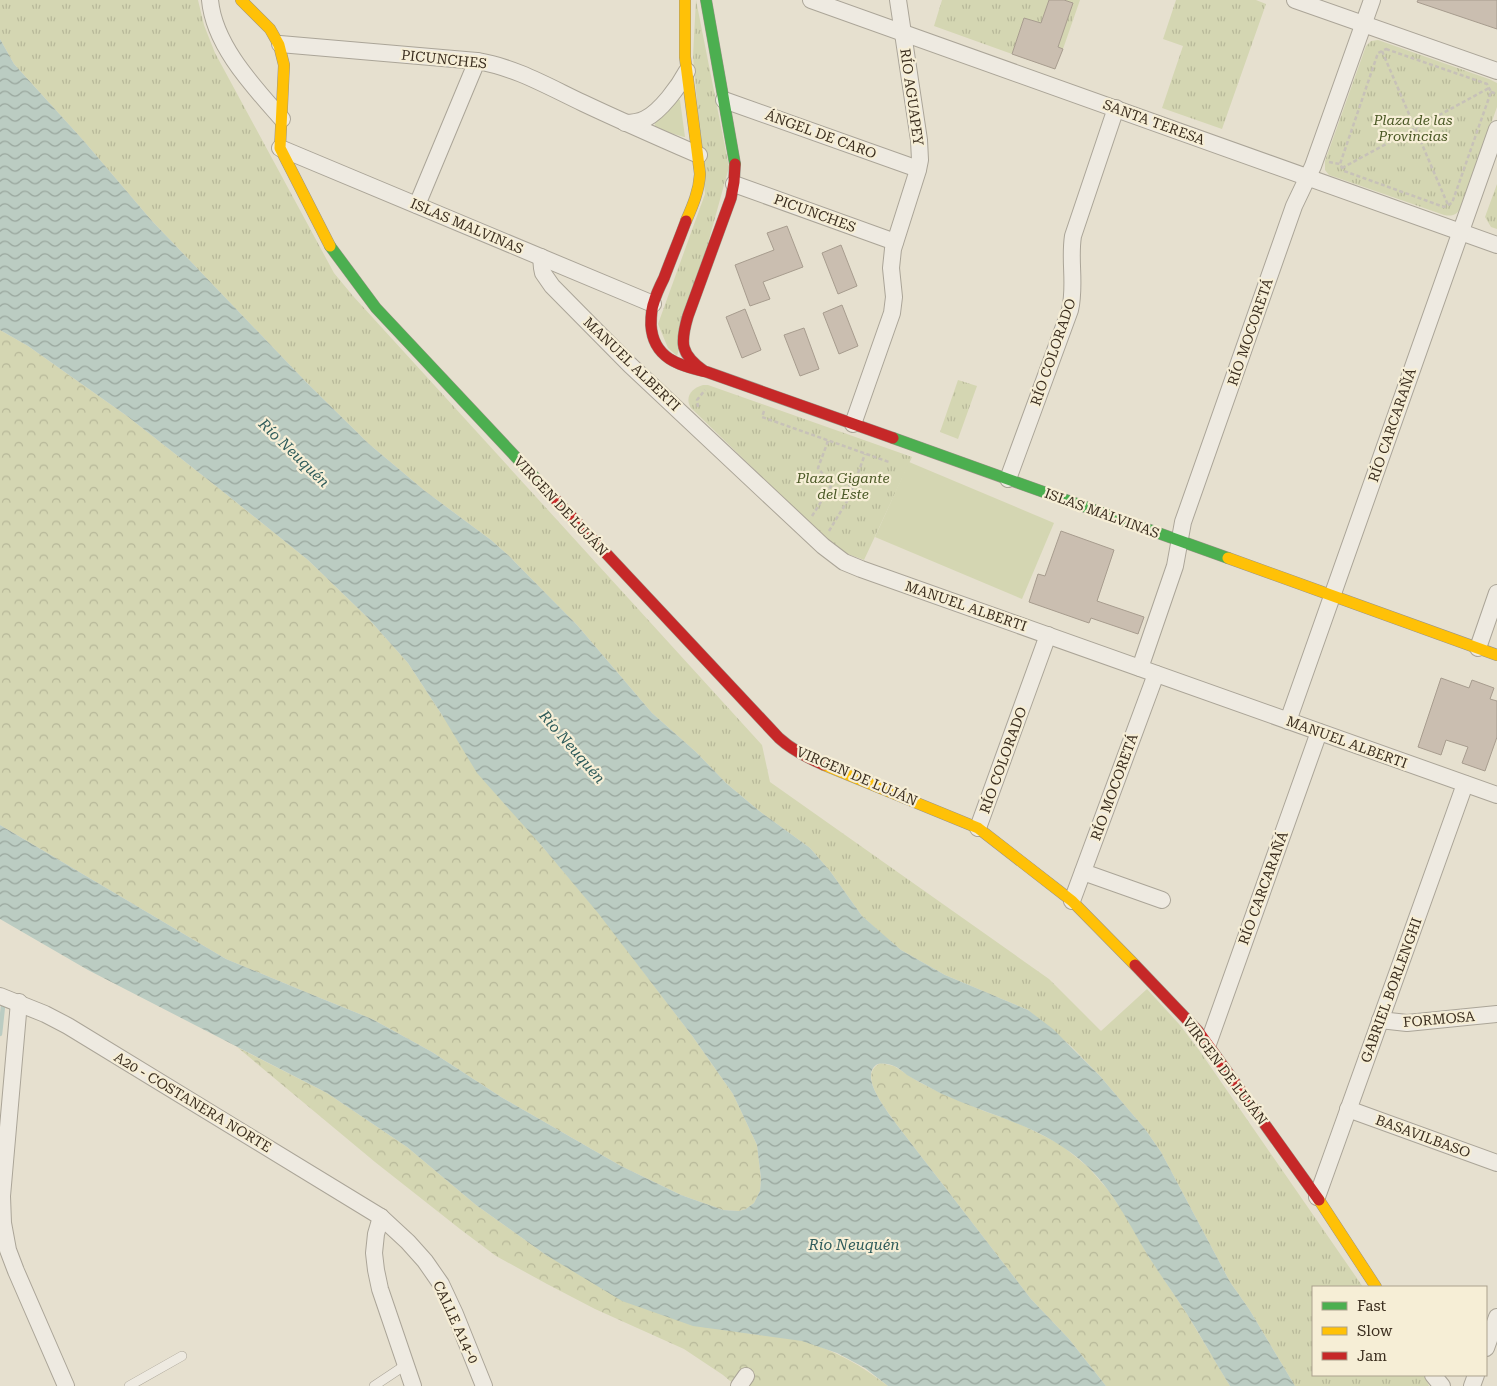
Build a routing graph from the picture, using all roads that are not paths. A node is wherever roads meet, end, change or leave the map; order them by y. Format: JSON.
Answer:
{"nodes":[{"id":1,"x":210,"y":0,"type":"edge"},
{"id":2,"x":242,"y":0,"type":"edge"},
{"id":3,"x":685,"y":0,"type":"edge"},
{"id":4,"x":706,"y":0,"type":"edge"},
{"id":5,"x":811,"y":0,"type":"edge"},
{"id":6,"x":898,"y":0,"type":"edge"},
{"id":7,"x":1295,"y":0,"type":"edge"},
{"id":8,"x":1372,"y":0,"type":"edge"},
{"id":9,"x":1364,"y":24,"type":"junction"},
{"id":10,"x":903,"y":32,"type":"junction"},
{"id":11,"x":280,"y":44,"type":"junction"},
{"id":12,"x":477,"y":60,"type":"junction"},
{"id":13,"x":687,"y":71,"type":"junction"},
{"id":14,"x":1497,"y":71,"type":"edge"},
{"id":15,"x":724,"y":100,"type":"junction"},
{"id":16,"x":1116,"y":108,"type":"junction"},
{"id":17,"x":282,"y":119,"type":"junction"},
{"id":18,"x":625,"y":123,"type":"junction"},
{"id":19,"x":1497,"y":129,"type":"edge"},
{"id":20,"x":280,"y":148,"type":"junction"},
{"id":21,"x":699,"y":156,"type":"junction"},
{"id":22,"x":918,"y":169,"type":"junction"},
{"id":23,"x":1308,"y":178,"type":"junction"},
{"id":24,"x":734,"y":184,"type":"junction"},
{"id":25,"x":417,"y":205,"type":"junction"},
{"id":26,"x":1460,"y":232,"type":"junction"},
{"id":27,"x":895,"y":242,"type":"junction"},
{"id":28,"x":1497,"y":245,"type":"edge"},
{"id":29,"x":542,"y":257,"type":"junction"},
{"id":30,"x":653,"y":304,"type":"junction"},
{"id":31,"x":707,"y":372,"type":"junction"},
{"id":32,"x":853,"y":424,"type":"junction"},
{"id":33,"x":1008,"y":479,"type":"junction"},
{"id":34,"x":1180,"y":541,"type":"junction"},
{"id":35,"x":1497,"y":593,"type":"edge"},
{"id":36,"x":1332,"y":595,"type":"junction"},
{"id":37,"x":1048,"y":635,"type":"junction"},
{"id":38,"x":1478,"y":648,"type":"junction"},
{"id":39,"x":1497,"y":655,"type":"edge"},
{"id":40,"x":1140,"y":668,"type":"junction"},
{"id":41,"x":1156,"y":674,"type":"junction"},
{"id":42,"x":1288,"y":721,"type":"junction"},
{"id":43,"x":1319,"y":732,"type":"junction"},
{"id":44,"x":1465,"y":784,"type":"junction"},
{"id":45,"x":1497,"y":795,"type":"edge"},
{"id":46,"x":978,"y":828,"type":"junction"},
{"id":47,"x":1083,"y":872,"type":"junction"},
{"id":48,"x":1162,"y":900,"type":"dead end"},
{"id":49,"x":1072,"y":901,"type":"junction"},
{"id":50,"x":0,"y":996,"type":"edge"},
{"id":51,"x":19,"y":1002,"type":"junction"},
{"id":52,"x":1497,"y":1014,"type":"edge"},
{"id":53,"x":1380,"y":1020,"type":"junction"},
{"id":54,"x":1208,"y":1044,"type":"junction"},
{"id":55,"x":1348,"y":1109,"type":"junction"},
{"id":56,"x":1497,"y":1163,"type":"edge"},
{"id":57,"x":1317,"y":1197,"type":"junction"},
{"id":58,"x":381,"y":1217,"type":"junction"},
{"id":59,"x":1375,"y":1286,"type":"edge"},
{"id":60,"x":1497,"y":1317,"type":"edge"},
{"id":61,"x":1487,"y":1345,"type":"edge"},
{"id":62,"x":182,"y":1356,"type":"dead end"},
{"id":63,"x":407,"y":1364,"type":"junction"},
{"id":64,"x":1434,"y":1376,"type":"edge"},
{"id":65,"x":66,"y":1386,"type":"edge"},
{"id":66,"x":129,"y":1386,"type":"edge"},
{"id":67,"x":374,"y":1386,"type":"edge"},
{"id":68,"x":413,"y":1386,"type":"edge"},
{"id":69,"x":484,"y":1386,"type":"edge"},
{"id":70,"x":1442,"y":1386,"type":"edge"}],
"edges":[{"from":1,"to":17,"type":"street"},
{"from":2,"to":11,"type":"street"},
{"from":3,"to":13,"type":"street"},
{"from":4,"to":15,"type":"street"},
{"from":5,"to":10,"type":"street","name":"SANTA TERESA"},
{"from":6,"to":10,"type":"street","name":"RÍO AGUAPEY"},
{"from":7,"to":9,"type":"street"},
{"from":8,"to":9,"type":"street","name":"RÍO MOCORETÁ"},
{"from":9,"to":14,"type":"street"},
{"from":9,"to":23,"type":"street","name":"RÍO MOCORETÁ"},
{"from":10,"to":16,"type":"street","name":"SANTA TERESA"},
{"from":10,"to":22,"type":"street","name":"RÍO AGUAPEY"},
{"from":11,"to":12,"type":"street","name":"PICUNCHES"},
{"from":11,"to":17,"type":"street"},
{"from":12,"to":18,"type":"street","name":"PICUNCHES"},
{"from":12,"to":25,"type":"street"},
{"from":13,"to":18,"type":"street"},
{"from":13,"to":21,"type":"street"},
{"from":15,"to":22,"type":"street","name":"ÁNGEL DE CARO"},
{"from":15,"to":24,"type":"street"},
{"from":16,"to":23,"type":"street","name":"SANTA TERESA"},
{"from":16,"to":33,"type":"street","name":"RÍO COLORADO"},
{"from":17,"to":20,"type":"street"},
{"from":18,"to":21,"type":"street","name":"PICUNCHES"},
{"from":19,"to":26,"type":"street","name":"RÍO CARCARAÑÁ"},
{"from":20,"to":25,"type":"street","name":"ISLAS MALVINAS"},
{"from":20,"to":46,"type":"street","name":"VIRGEN DE LUJÁN"},
{"from":21,"to":30,"type":"street"},
{"from":22,"to":27,"type":"street","name":"RÍO AGUAPEY"},
{"from":23,"to":26,"type":"street","name":"SANTA TERESA"},
{"from":23,"to":34,"type":"street","name":"RÍO MOCORETÁ"},
{"from":24,"to":27,"type":"street","name":"PICUNCHES"},
{"from":24,"to":31,"type":"street"},
{"from":25,"to":29,"type":"street","name":"ISLAS MALVINAS"},
{"from":26,"to":28,"type":"street","name":"SANTA TERESA"},
{"from":26,"to":36,"type":"street","name":"RÍO CARCARAÑÁ"},
{"from":27,"to":32,"type":"street","name":"RÍO AGUAPEY"},
{"from":29,"to":30,"type":"street","name":"ISLAS MALVINAS"},
{"from":29,"to":37,"type":"street","name":"MANUEL ALBERTI"},
{"from":30,"to":31,"type":"street"},
{"from":31,"to":32,"type":"street","name":"ISLAS MALVINAS"},
{"from":32,"to":33,"type":"street","name":"ISLAS MALVINAS"},
{"from":33,"to":34,"type":"street","name":"ISLAS MALVINAS"},
{"from":34,"to":36,"type":"street","name":"ISLAS MALVINAS"},
{"from":34,"to":40,"type":"street","name":"RÍO MOCORETÁ"},
{"from":35,"to":38,"type":"street"},
{"from":36,"to":38,"type":"street","name":"ISLAS MALVINAS"},
{"from":36,"to":42,"type":"street","name":"RÍO CARCARAÑÁ"},
{"from":37,"to":40,"type":"street","name":"MANUEL ALBERTI"},
{"from":37,"to":46,"type":"street","name":"RÍO COLORADO"},
{"from":38,"to":39,"type":"street","name":"ISLAS MALVINAS"},
{"from":40,"to":41,"type":"street","name":"MANUEL ALBERTI"},
{"from":41,"to":42,"type":"street","name":"MANUEL ALBERTI"},
{"from":41,"to":47,"type":"street","name":"RÍO MOCORETÁ"},
{"from":42,"to":43,"type":"street","name":"MANUEL ALBERTI"},
{"from":43,"to":44,"type":"street","name":"MANUEL ALBERTI"},
{"from":43,"to":54,"type":"street","name":"RÍO CARCARAÑÁ"},
{"from":44,"to":45,"type":"street","name":"MANUEL ALBERTI"},
{"from":44,"to":53,"type":"street","name":"GABRIEL BORLENGHI"},
{"from":46,"to":49,"type":"street","name":"VIRGEN DE LUJÁN"},
{"from":47,"to":48,"type":"street"},
{"from":47,"to":49,"type":"street","name":"RÍO MOCORETÁ"},
{"from":49,"to":54,"type":"street","name":"VIRGEN DE LUJÁN"},
{"from":50,"to":51,"type":"street","name":"A20 - COSTANERA NORTE"},
{"from":51,"to":58,"type":"street","name":"A20 - COSTANERA NORTE"},
{"from":51,"to":65,"type":"street"},
{"from":52,"to":53,"type":"street","name":"FORMOSA"},
{"from":53,"to":55,"type":"street","name":"GABRIEL BORLENGHI"},
{"from":54,"to":57,"type":"street","name":"VIRGEN DE LUJÁN"},
{"from":55,"to":56,"type":"street","name":"BASAVILBASO"},
{"from":55,"to":57,"type":"street","name":"GABRIEL BORLENGHI"},
{"from":57,"to":59,"type":"street","name":"VIRGEN DE LUJÁN"},
{"from":58,"to":63,"type":"street"},
{"from":58,"to":69,"type":"street","name":"CALLE A14-0"},
{"from":60,"to":61,"type":"street"},
{"from":62,"to":66,"type":"lane"},
{"from":63,"to":67,"type":"lane"},
{"from":63,"to":68,"type":"street"},
{"from":64,"to":70,"type":"street"}]}
